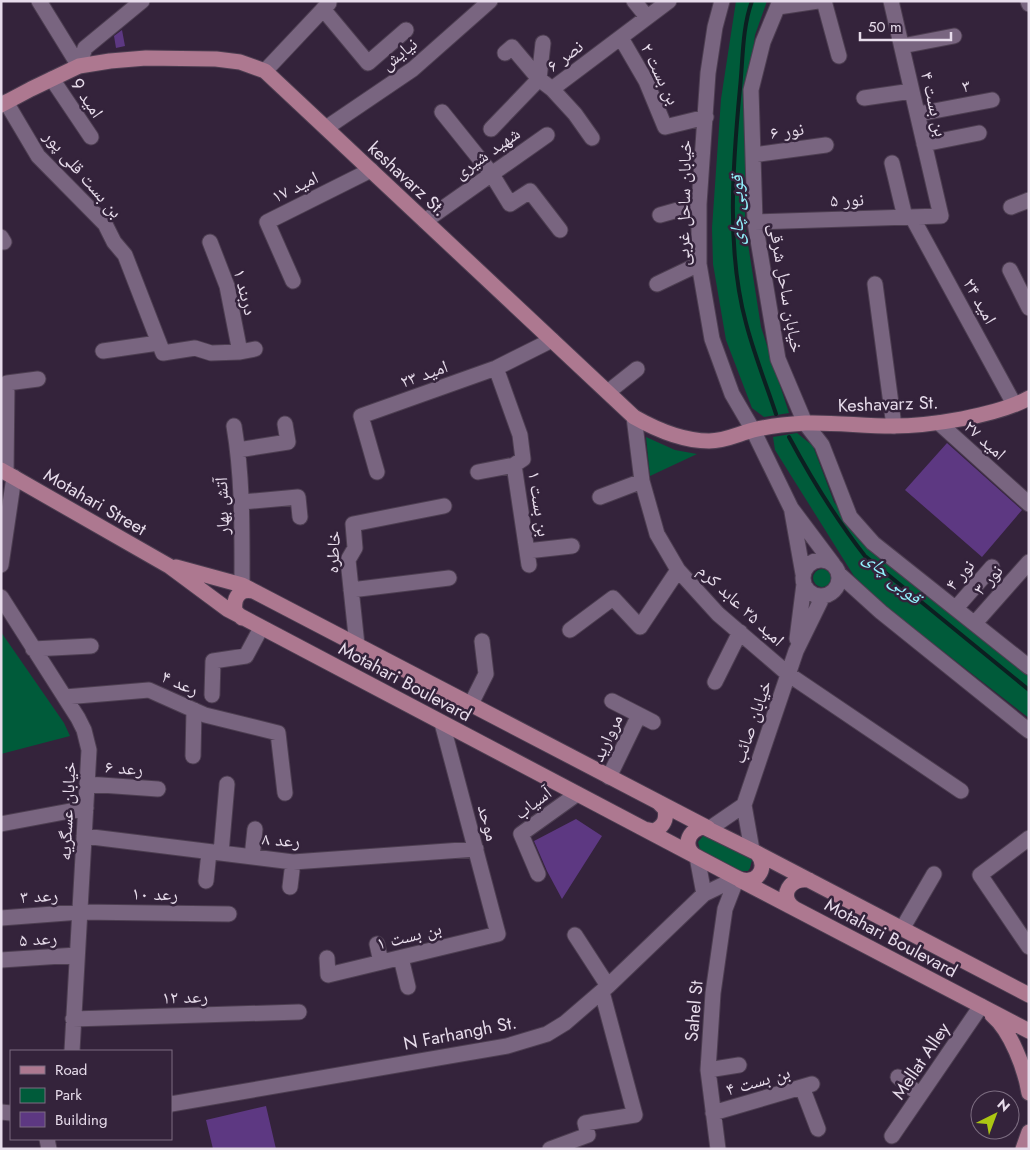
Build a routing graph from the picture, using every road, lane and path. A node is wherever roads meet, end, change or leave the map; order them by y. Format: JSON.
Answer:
{"nodes":[{"id":1,"x":39,"y":1,"type":"edge"},
{"id":2,"x":142,"y":1,"type":"edge"},
{"id":3,"x":490,"y":1,"type":"edge"},
{"id":4,"x":634,"y":1,"type":"edge"},
{"id":5,"x":669,"y":1,"type":"edge"},
{"id":6,"x":722,"y":1,"type":"edge"},
{"id":7,"x":818,"y":1,"type":"edge"},
{"id":8,"x":824,"y":1,"type":"edge"},
{"id":9,"x":891,"y":1,"type":"edge"},
{"id":10,"x":779,"y":4,"type":"edge"},
{"id":11,"x":327,"y":5,"type":"edge"},
{"id":12,"x":647,"y":16,"type":"junction"},
{"id":13,"x":406,"y":30,"type":"dead end"},
{"id":14,"x":954,"y":36,"type":"dead end"},
{"id":15,"x":621,"y":38,"type":"junction"},
{"id":16,"x":544,"y":44,"type":"dead end"},
{"id":17,"x":902,"y":46,"type":"junction"},
{"id":18,"x":505,"y":53,"type":"dead end"},
{"id":19,"x":839,"y":56,"type":"dead end"},
{"id":20,"x":80,"y":66,"type":"junction"},
{"id":21,"x":265,"y":71,"type":"junction"},
{"id":22,"x":52,"y":79,"type":"junction"},
{"id":23,"x":540,"y":80,"type":"junction"},
{"id":24,"x":552,"y":89,"type":"junction"},
{"id":25,"x":912,"y":91,"type":"junction"},
{"id":26,"x":864,"y":98,"type":"dead end"},
{"id":27,"x":992,"y":100,"type":"dead end"},
{"id":28,"x":4,"y":104,"type":"edge"},
{"id":29,"x":442,"y":112,"type":"dead end"},
{"id":30,"x":918,"y":114,"type":"junction"},
{"id":31,"x":706,"y":117,"type":"junction"},
{"id":32,"x":326,"y":128,"type":"junction"},
{"id":33,"x":491,"y":129,"type":"dead end"},
{"id":34,"x":979,"y":132,"type":"dead end"},
{"id":35,"x":547,"y":135,"type":"dead end"},
{"id":36,"x":91,"y":137,"type":"dead end"},
{"id":37,"x":592,"y":138,"type":"dead end"},
{"id":38,"x":924,"y":144,"type":"junction"},
{"id":39,"x":826,"y":145,"type":"dead end"},
{"id":40,"x":753,"y":155,"type":"junction"},
{"id":41,"x":892,"y":163,"type":"dead end"},
{"id":42,"x":371,"y":170,"type":"junction"},
{"id":43,"x":491,"y":173,"type":"junction"},
{"id":44,"x":1029,"y":200,"type":"edge"},
{"id":45,"x":699,"y":204,"type":"junction"},
{"id":46,"x":1011,"y":207,"type":"dead end"},
{"id":47,"x":660,"y":215,"type":"dead end"},
{"id":48,"x":941,"y":216,"type":"joint"},
{"id":49,"x":908,"y":217,"type":"junction"},
{"id":50,"x":425,"y":221,"type":"junction"},
{"id":51,"x":755,"y":222,"type":"junction"},
{"id":52,"x":560,"y":230,"type":"dead end"},
{"id":53,"x":210,"y":242,"type":"dead end"},
{"id":54,"x":699,"y":264,"type":"junction"},
{"id":55,"x":1010,"y":270,"type":"dead end"},
{"id":56,"x":293,"y":282,"type":"dead end"},
{"id":57,"x":657,"y":284,"type":"dead end"},
{"id":58,"x":875,"y":284,"type":"dead end"},
{"id":59,"x":1029,"y":308,"type":"edge"},
{"id":60,"x":552,"y":340,"type":"junction"},
{"id":61,"x":160,"y":348,"type":"junction"},
{"id":62,"x":102,"y":351,"type":"dead end"},
{"id":63,"x":496,"y":368,"type":"junction"},
{"id":64,"x":637,"y":370,"type":"dead end"},
{"id":65,"x":38,"y":379,"type":"dead end"},
{"id":66,"x":608,"y":392,"type":"junction"},
{"id":67,"x":1024,"y":402,"type":"edge"},
{"id":68,"x":634,"y":417,"type":"junction"},
{"id":69,"x":805,"y":423,"type":"junction"},
{"id":70,"x":938,"y":423,"type":"junction"},
{"id":71,"x":285,"y":424,"type":"dead end"},
{"id":72,"x":234,"y":426,"type":"dead end"},
{"id":73,"x":894,"y":426,"type":"junction"},
{"id":74,"x":753,"y":430,"type":"junction"},
{"id":75,"x":238,"y":450,"type":"junction"},
{"id":76,"x":514,"y":465,"type":"junction"},
{"id":77,"x":377,"y":472,"type":"dead end"},
{"id":78,"x":478,"y":472,"type":"dead end"},
{"id":79,"x":7,"y":473,"type":"edge"},
{"id":80,"x":642,"y":481,"type":"junction"},
{"id":81,"x":600,"y":497,"type":"dead end"},
{"id":82,"x":242,"y":502,"type":"junction"},
{"id":83,"x":1029,"y":504,"type":"edge"},
{"id":84,"x":444,"y":506,"type":"dead end"},
{"id":85,"x":791,"y":508,"type":"junction"},
{"id":86,"x":300,"y":517,"type":"dead end"},
{"id":87,"x":572,"y":546,"type":"dead end"},
{"id":88,"x":1029,"y":562,"type":"edge"},
{"id":89,"x":1,"y":565,"type":"edge"},
{"id":90,"x":169,"y":566,"type":"junction"},
{"id":91,"x":992,"y":567,"type":"dead end"},
{"id":92,"x":836,"y":569,"type":"junction"},
{"id":93,"x":678,"y":570,"type":"junction"},
{"id":94,"x":449,"y":578,"type":"dead end"},
{"id":95,"x":803,"y":579,"type":"junction"},
{"id":96,"x":242,"y":585,"type":"junction"},
{"id":97,"x":351,"y":590,"type":"junction"},
{"id":98,"x":256,"y":592,"type":"junction"},
{"id":99,"x":823,"y":596,"type":"junction"},
{"id":100,"x":1,"y":597,"type":"edge"},
{"id":101,"x":956,"y":608,"type":"junction"},
{"id":102,"x":242,"y":618,"type":"junction"},
{"id":103,"x":975,"y":623,"type":"junction"},
{"id":104,"x":261,"y":628,"type":"junction"},
{"id":105,"x":570,"y":630,"type":"dead end"},
{"id":106,"x":740,"y":632,"type":"junction"},
{"id":107,"x":482,"y":641,"type":"dead end"},
{"id":108,"x":357,"y":645,"type":"junction"},
{"id":109,"x":92,"y":646,"type":"dead end"},
{"id":110,"x":33,"y":649,"type":"junction"},
{"id":111,"x":796,"y":651,"type":"junction"},
{"id":112,"x":1029,"y":667,"type":"edge"},
{"id":113,"x":788,"y":674,"type":"junction"},
{"id":114,"x":715,"y":682,"type":"dead end"},
{"id":115,"x":212,"y":695,"type":"dead end"},
{"id":116,"x":65,"y":697,"type":"junction"},
{"id":117,"x":612,"y":701,"type":"dead end"},
{"id":118,"x":471,"y":704,"type":"junction"},
{"id":119,"x":194,"y":710,"type":"junction"},
{"id":120,"x":639,"y":715,"type":"junction"},
{"id":121,"x":442,"y":722,"type":"junction"},
{"id":122,"x":653,"y":722,"type":"dead end"},
{"id":123,"x":1029,"y":731,"type":"edge"},
{"id":124,"x":193,"y":756,"type":"dead end"},
{"id":125,"x":609,"y":777,"type":"junction"},
{"id":126,"x":87,"y":784,"type":"junction"},
{"id":127,"x":227,"y":784,"type":"dead end"},
{"id":128,"x":158,"y":789,"type":"dead end"},
{"id":129,"x":961,"y":791,"type":"dead end"},
{"id":130,"x":285,"y":793,"type":"dead end"},
{"id":131,"x":577,"y":794,"type":"junction"},
{"id":132,"x":658,"y":802,"type":"junction"},
{"id":133,"x":744,"y":805,"type":"junction"},
{"id":134,"x":86,"y":808,"type":"junction"},
{"id":135,"x":1,"y":824,"type":"edge"},
{"id":136,"x":644,"y":829,"type":"junction"},
{"id":137,"x":709,"y":829,"type":"junction"},
{"id":138,"x":255,"y":830,"type":"dead end"},
{"id":139,"x":84,"y":836,"type":"junction"},
{"id":140,"x":1029,"y":838,"type":"edge"},
{"id":141,"x":476,"y":849,"type":"junction"},
{"id":142,"x":752,"y":850,"type":"junction"},
{"id":143,"x":215,"y":852,"type":"junction"},
{"id":144,"x":252,"y":857,"type":"junction"},
{"id":145,"x":696,"y":857,"type":"junction"},
{"id":146,"x":293,"y":862,"type":"junction"},
{"id":147,"x":538,"y":874,"type":"dead end"},
{"id":148,"x":934,"y":874,"type":"dead end"},
{"id":149,"x":737,"y":878,"type":"junction"},
{"id":150,"x":809,"y":880,"type":"junction"},
{"id":151,"x":206,"y":881,"type":"dead end"},
{"id":152,"x":290,"y":887,"type":"dead end"},
{"id":153,"x":704,"y":894,"type":"junction"},
{"id":154,"x":794,"y":908,"type":"junction"},
{"id":155,"x":80,"y":912,"type":"junction"},
{"id":156,"x":229,"y":914,"type":"dead end"},
{"id":157,"x":1,"y":918,"type":"edge"},
{"id":158,"x":902,"y":929,"type":"junction"},
{"id":159,"x":498,"y":934,"type":"joint"},
{"id":160,"x":575,"y":935,"type":"dead end"},
{"id":161,"x":377,"y":944,"type":"dead end"},
{"id":162,"x":1029,"y":947,"type":"edge"},
{"id":163,"x":77,"y":955,"type":"junction"},
{"id":164,"x":327,"y":958,"type":"dead end"},
{"id":165,"x":401,"y":958,"type":"junction"},
{"id":166,"x":1,"y":960,"type":"edge"},
{"id":167,"x":381,"y":962,"type":"junction"},
{"id":168,"x":408,"y":987,"type":"dead end"},
{"id":169,"x":605,"y":989,"type":"junction"},
{"id":170,"x":1029,"y":995,"type":"edge"},
{"id":171,"x":981,"y":1006,"type":"junction"},
{"id":172,"x":298,"y":1012,"type":"dead end"},
{"id":173,"x":73,"y":1019,"type":"junction"},
{"id":174,"x":1029,"y":1031,"type":"edge"},
{"id":175,"x":72,"y":1050,"type":"edge"},
{"id":176,"x":739,"y":1065,"type":"dead end"},
{"id":177,"x":708,"y":1070,"type":"junction"},
{"id":178,"x":898,"y":1077,"type":"dead end"},
{"id":179,"x":1029,"y":1093,"type":"edge"},
{"id":180,"x":920,"y":1094,"type":"junction"},
{"id":181,"x":172,"y":1104,"type":"edge"},
{"id":182,"x":713,"y":1113,"type":"junction"},
{"id":183,"x":818,"y":1129,"type":"dead end"},
{"id":184,"x":1029,"y":1132,"type":"edge"},
{"id":185,"x":892,"y":1136,"type":"dead end"},
{"id":186,"x":550,"y":1149,"type":"edge"},
{"id":187,"x":718,"y":1149,"type":"edge"},
{"id":188,"x":1023,"y":1149,"type":"edge"}],
"edges":[{"from":1,"to":20,"type":"street"},
{"from":2,"to":20,"type":"street"},
{"from":3,"to":32,"type":"street","name":"نیایش"},
{"from":4,"to":12,"type":"street"},
{"from":5,"to":12,"type":"street","name":"نصر ۶"},
{"from":6,"to":31,"type":"street","name":"خیابان ساحل غربی"},
{"from":7,"to":10,"type":"street"},
{"from":8,"to":19,"type":"street"},
{"from":9,"to":17,"type":"street","name":"بن بست ۴"},
{"from":10,"to":40,"type":"street","name":"خیابان ساحل شرقی"},
{"from":11,"to":13,"type":"street"},
{"from":11,"to":21,"type":"street"},
{"from":12,"to":15,"type":"street","name":"نصر ۶"},
{"from":14,"to":17,"type":"street"},
{"from":15,"to":24,"type":"street","name":"نصر ۶"},
{"from":15,"to":31,"type":"street","name":"بن بست ۲"},
{"from":16,"to":23,"type":"street"},
{"from":17,"to":25,"type":"street","name":"بن بست ۴"},
{"from":18,"to":23,"type":"street"},
{"from":20,"to":21,"type":"main road","name":"keshavarz St."},
{"from":20,"to":22,"type":"main road","name":"keshavarz St."},
{"from":21,"to":32,"type":"main road","name":"keshavarz St."},
{"from":22,"to":28,"type":"main road","name":"keshavarz St."},
{"from":22,"to":36,"type":"street","name":"امید 9"},
{"from":23,"to":24,"type":"street","name":"نصر ۶"},
{"from":23,"to":33,"type":"street","name":"نصر ۶"},
{"from":24,"to":37,"type":"street"},
{"from":25,"to":26,"type":"street"},
{"from":25,"to":30,"type":"street","name":"بن بست ۴"},
{"from":27,"to":30,"type":"street","name":"۳"},
{"from":28,"to":61,"type":"street","name":"بن بست قلی پور"},
{"from":29,"to":43,"type":"street"},
{"from":30,"to":38,"type":"street","name":"بن بست ۴"},
{"from":31,"to":45,"type":"street","name":"خیابان ساحل غربی"},
{"from":32,"to":42,"type":"main road","name":"keshavarz St."},
{"from":34,"to":38,"type":"street"},
{"from":35,"to":43,"type":"street","name":"شهید شیری"},
{"from":38,"to":48,"type":"street","name":"بن بست ۴"},
{"from":39,"to":40,"type":"street","name":"نور ۶"},
{"from":40,"to":51,"type":"street","name":"خیابان ساحل شرقی"},
{"from":41,"to":49,"type":"street"},
{"from":42,"to":50,"type":"main road","name":"keshavarz St."},
{"from":42,"to":56,"type":"street","name":"امید ۱۷"},
{"from":43,"to":50,"type":"street","name":"شهید شیری"},
{"from":43,"to":52,"type":"street"},
{"from":44,"to":46,"type":"street"},
{"from":45,"to":47,"type":"street"},
{"from":45,"to":54,"type":"street","name":"خیابان ساحل غربی"},
{"from":48,"to":49,"type":"street","name":"نور ۵"},
{"from":49,"to":51,"type":"street","name":"نور ۵"},
{"from":49,"to":67,"type":"street","name":"امید ۲۴"},
{"from":50,"to":60,"type":"main road","name":"keshavarz St."},
{"from":51,"to":69,"type":"street","name":"خیابان ساحل شرقی"},
{"from":53,"to":61,"type":"street","name":"دربند ۱"},
{"from":54,"to":57,"type":"street"},
{"from":54,"to":74,"type":"street","name":"خیابان ساحل غربی"},
{"from":55,"to":59,"type":"street"},
{"from":58,"to":73,"type":"street"},
{"from":60,"to":63,"type":"street","name":"امید ۲۳"},
{"from":60,"to":66,"type":"main road","name":"keshavarz St."},
{"from":61,"to":62,"type":"street"},
{"from":63,"to":76,"type":"street","name":"بن بست ۱"},
{"from":63,"to":77,"type":"street","name":"امید ۲۳"},
{"from":64,"to":66,"type":"street"},
{"from":65,"to":79,"type":"street"},
{"from":66,"to":68,"type":"main road","name":"keshavarz St."},
{"from":67,"to":70,"type":"main road","name":"Keshavarz St."},
{"from":68,"to":74,"type":"main road","name":"keshavarz St."},
{"from":68,"to":80,"type":"street","name":"امید ۳۵ عابد کرم"},
{"from":69,"to":73,"type":"main road","name":"Keshavarz St."},
{"from":69,"to":74,"type":"main road","name":"Keshavarz St."},
{"from":69,"to":101,"type":"street","name":"خیابان ساحل شرقی"},
{"from":70,"to":73,"type":"main road","name":"Keshavarz St."},
{"from":70,"to":83,"type":"street","name":"امید ۲۷"},
{"from":71,"to":75,"type":"street"},
{"from":72,"to":75,"type":"street","name":"آتش بهار"},
{"from":74,"to":85,"type":"street","name":"خیابان ساحل غربی"},
{"from":75,"to":82,"type":"street","name":"آتش بهار"},
{"from":76,"to":78,"type":"street"},
{"from":76,"to":87,"type":"street","name":"بن بست ۱"},
{"from":79,"to":89,"type":"street"},
{"from":79,"to":90,"type":"main road","name":"Motahari Street"},
{"from":80,"to":81,"type":"street"},
{"from":80,"to":93,"type":"street","name":"امید ۳۵ عابد کرم"},
{"from":82,"to":86,"type":"street"},
{"from":82,"to":96,"type":"street","name":"آتش بهار"},
{"from":84,"to":97,"type":"street","name":"خاطره"},
{"from":85,"to":92,"type":"street","name":"خیابان ساحل غربی"},
{"from":85,"to":95,"type":"street","name":"خیابان ساحل غربی"},
{"from":88,"to":103,"type":"street","name":"نور ۳"},
{"from":90,"to":96,"type":"main road"},
{"from":90,"to":102,"type":"main road","name":"Motahari Boulevard"},
{"from":91,"to":101,"type":"street","name":"نور ۴"},
{"from":92,"to":95,"type":"street"},
{"from":92,"to":99,"type":"street"},
{"from":92,"to":123,"type":"street","name":"خیابان ساحل غربی"},
{"from":93,"to":105,"type":"street"},
{"from":93,"to":106,"type":"street","name":"امید ۳۵ عابد کرم"},
{"from":94,"to":97,"type":"street"},
{"from":95,"to":99,"type":"street"},
{"from":95,"to":111,"type":"street","name":"خیابان صائب"},
{"from":96,"to":98,"type":"main road","name":"Motahari Boulevard"},
{"from":97,"to":108,"type":"street","name":"خاطره"},
{"from":98,"to":102,"type":"main road"},
{"from":98,"to":108,"type":"main road","name":"Motahari Boulevard"},
{"from":99,"to":111,"type":"street","name":"خیابان صائب"},
{"from":100,"to":110,"type":"street","name":"خیابان عسگریه"},
{"from":101,"to":103,"type":"street","name":"خیابان ساحل شرقی"},
{"from":102,"to":104,"type":"main road","name":"Motahari Boulevard"},
{"from":103,"to":112,"type":"street","name":"خیابان ساحل شرقی"},
{"from":104,"to":115,"type":"street"},
{"from":104,"to":121,"type":"main road","name":"Motahari Boulevard"},
{"from":106,"to":113,"type":"street","name":"امید ۳۵ عابد کرم"},
{"from":106,"to":114,"type":"street"},
{"from":107,"to":118,"type":"street"},
{"from":108,"to":118,"type":"main road","name":"Motahari Boulevard"},
{"from":109,"to":110,"type":"street"},
{"from":110,"to":116,"type":"street","name":"خیابان عسگریه"},
{"from":111,"to":113,"type":"street","name":"خیابان صائب"},
{"from":113,"to":129,"type":"street","name":"امید ۳۵ عابد کرم"},
{"from":113,"to":133,"type":"street","name":"خیابان صائب"},
{"from":116,"to":119,"type":"street","name":"رعد ۴"},
{"from":116,"to":126,"type":"street","name":"خیابان عسگریه"},
{"from":117,"to":120,"type":"street"},
{"from":118,"to":125,"type":"main road","name":"Motahari Boulevard"},
{"from":119,"to":124,"type":"street"},
{"from":119,"to":130,"type":"street","name":"رعد ۴"},
{"from":120,"to":122,"type":"street"},
{"from":120,"to":125,"type":"street","name":"مروارید"},
{"from":121,"to":131,"type":"main road","name":"Motahari Boulevard"},
{"from":121,"to":141,"type":"street","name":"موحد"},
{"from":125,"to":132,"type":"main road","name":"Motahari Boulevard"},
{"from":126,"to":128,"type":"street","name":"رعد ۶"},
{"from":126,"to":134,"type":"street","name":"خیابان عسگریه"},
{"from":127,"to":143,"type":"street"},
{"from":131,"to":136,"type":"main road","name":"Motahari Boulevard"},
{"from":131,"to":147,"type":"street","name":"آسیاب"},
{"from":132,"to":136,"type":"main road"},
{"from":132,"to":137,"type":"main road","name":"Motahari Boulevard"},
{"from":133,"to":137,"type":"street"},
{"from":133,"to":142,"type":"street","name":"خیابان صائب"},
{"from":134,"to":135,"type":"street"},
{"from":134,"to":139,"type":"street","name":"خیابان عسگریه"},
{"from":136,"to":145,"type":"main road","name":"Motahari Boulevard"},
{"from":137,"to":142,"type":"main road","name":"Motahari Boulevard"},
{"from":137,"to":145,"type":"main road"},
{"from":138,"to":144,"type":"street"},
{"from":139,"to":143,"type":"street","name":"رعد ۸"},
{"from":139,"to":155,"type":"street","name":"خیابان عسگریه"},
{"from":140,"to":162,"type":"street"},
{"from":141,"to":146,"type":"street","name":"رعد ۸"},
{"from":141,"to":159,"type":"street","name":"موحد"},
{"from":142,"to":149,"type":"main road"},
{"from":142,"to":150,"type":"main road","name":"Motahari Boulevard"},
{"from":143,"to":144,"type":"street","name":"رعد ۸"},
{"from":143,"to":151,"type":"street"},
{"from":144,"to":146,"type":"street","name":"رعد ۸"},
{"from":145,"to":149,"type":"main road","name":"Motahari Boulevard"},
{"from":145,"to":153,"type":"street"},
{"from":146,"to":152,"type":"street"},
{"from":148,"to":158,"type":"street"},
{"from":149,"to":153,"type":"street","name":"N Farhangh St."},
{"from":149,"to":154,"type":"main road","name":"Motahari Boulevard"},
{"from":149,"to":177,"type":"street","name":"Sahel St"},
{"from":150,"to":154,"type":"main road"},
{"from":150,"to":158,"type":"main road","name":"Motahari Boulevard"},
{"from":153,"to":169,"type":"street","name":"N Farhangh St."},
{"from":154,"to":171,"type":"main road","name":"Motahari Boulevard"},
{"from":155,"to":156,"type":"street","name":"رعد ۱۰"},
{"from":155,"to":157,"type":"street","name":"رعد ۳"},
{"from":155,"to":163,"type":"street","name":"خیابان عسگریه"},
{"from":158,"to":170,"type":"main road","name":"Motahari Boulevard"},
{"from":159,"to":165,"type":"street","name":"بن بست ۱"},
{"from":160,"to":169,"type":"street"},
{"from":161,"to":167,"type":"street"},
{"from":163,"to":166,"type":"street","name":"رعد ۵"},
{"from":163,"to":173,"type":"street","name":"خیابان عسگریه"},
{"from":164,"to":167,"type":"street","name":"بن بست ۱"},
{"from":165,"to":167,"type":"street","name":"بن بست ۱"},
{"from":165,"to":168,"type":"street"},
{"from":169,"to":181,"type":"street","name":"N Farhangh St."},
{"from":169,"to":186,"type":"street"},
{"from":171,"to":174,"type":"main road","name":"Motahari Boulevard"},
{"from":171,"to":179,"type":"main road"},
{"from":171,"to":180,"type":"street","name":"Mellat Alley"},
{"from":172,"to":173,"type":"street","name":"رعد ۱۲"},
{"from":173,"to":175,"type":"street","name":"خیابان عسگریه"},
{"from":176,"to":177,"type":"street"},
{"from":177,"to":182,"type":"street","name":"Sahel St"},
{"from":178,"to":180,"type":"street"},
{"from":180,"to":185,"type":"street","name":"Mellat Alley"},
{"from":182,"to":183,"type":"street","name":"بن بست ۴"},
{"from":182,"to":187,"type":"street","name":"Sahel St"},
{"from":184,"to":188,"type":"main road"}]}
